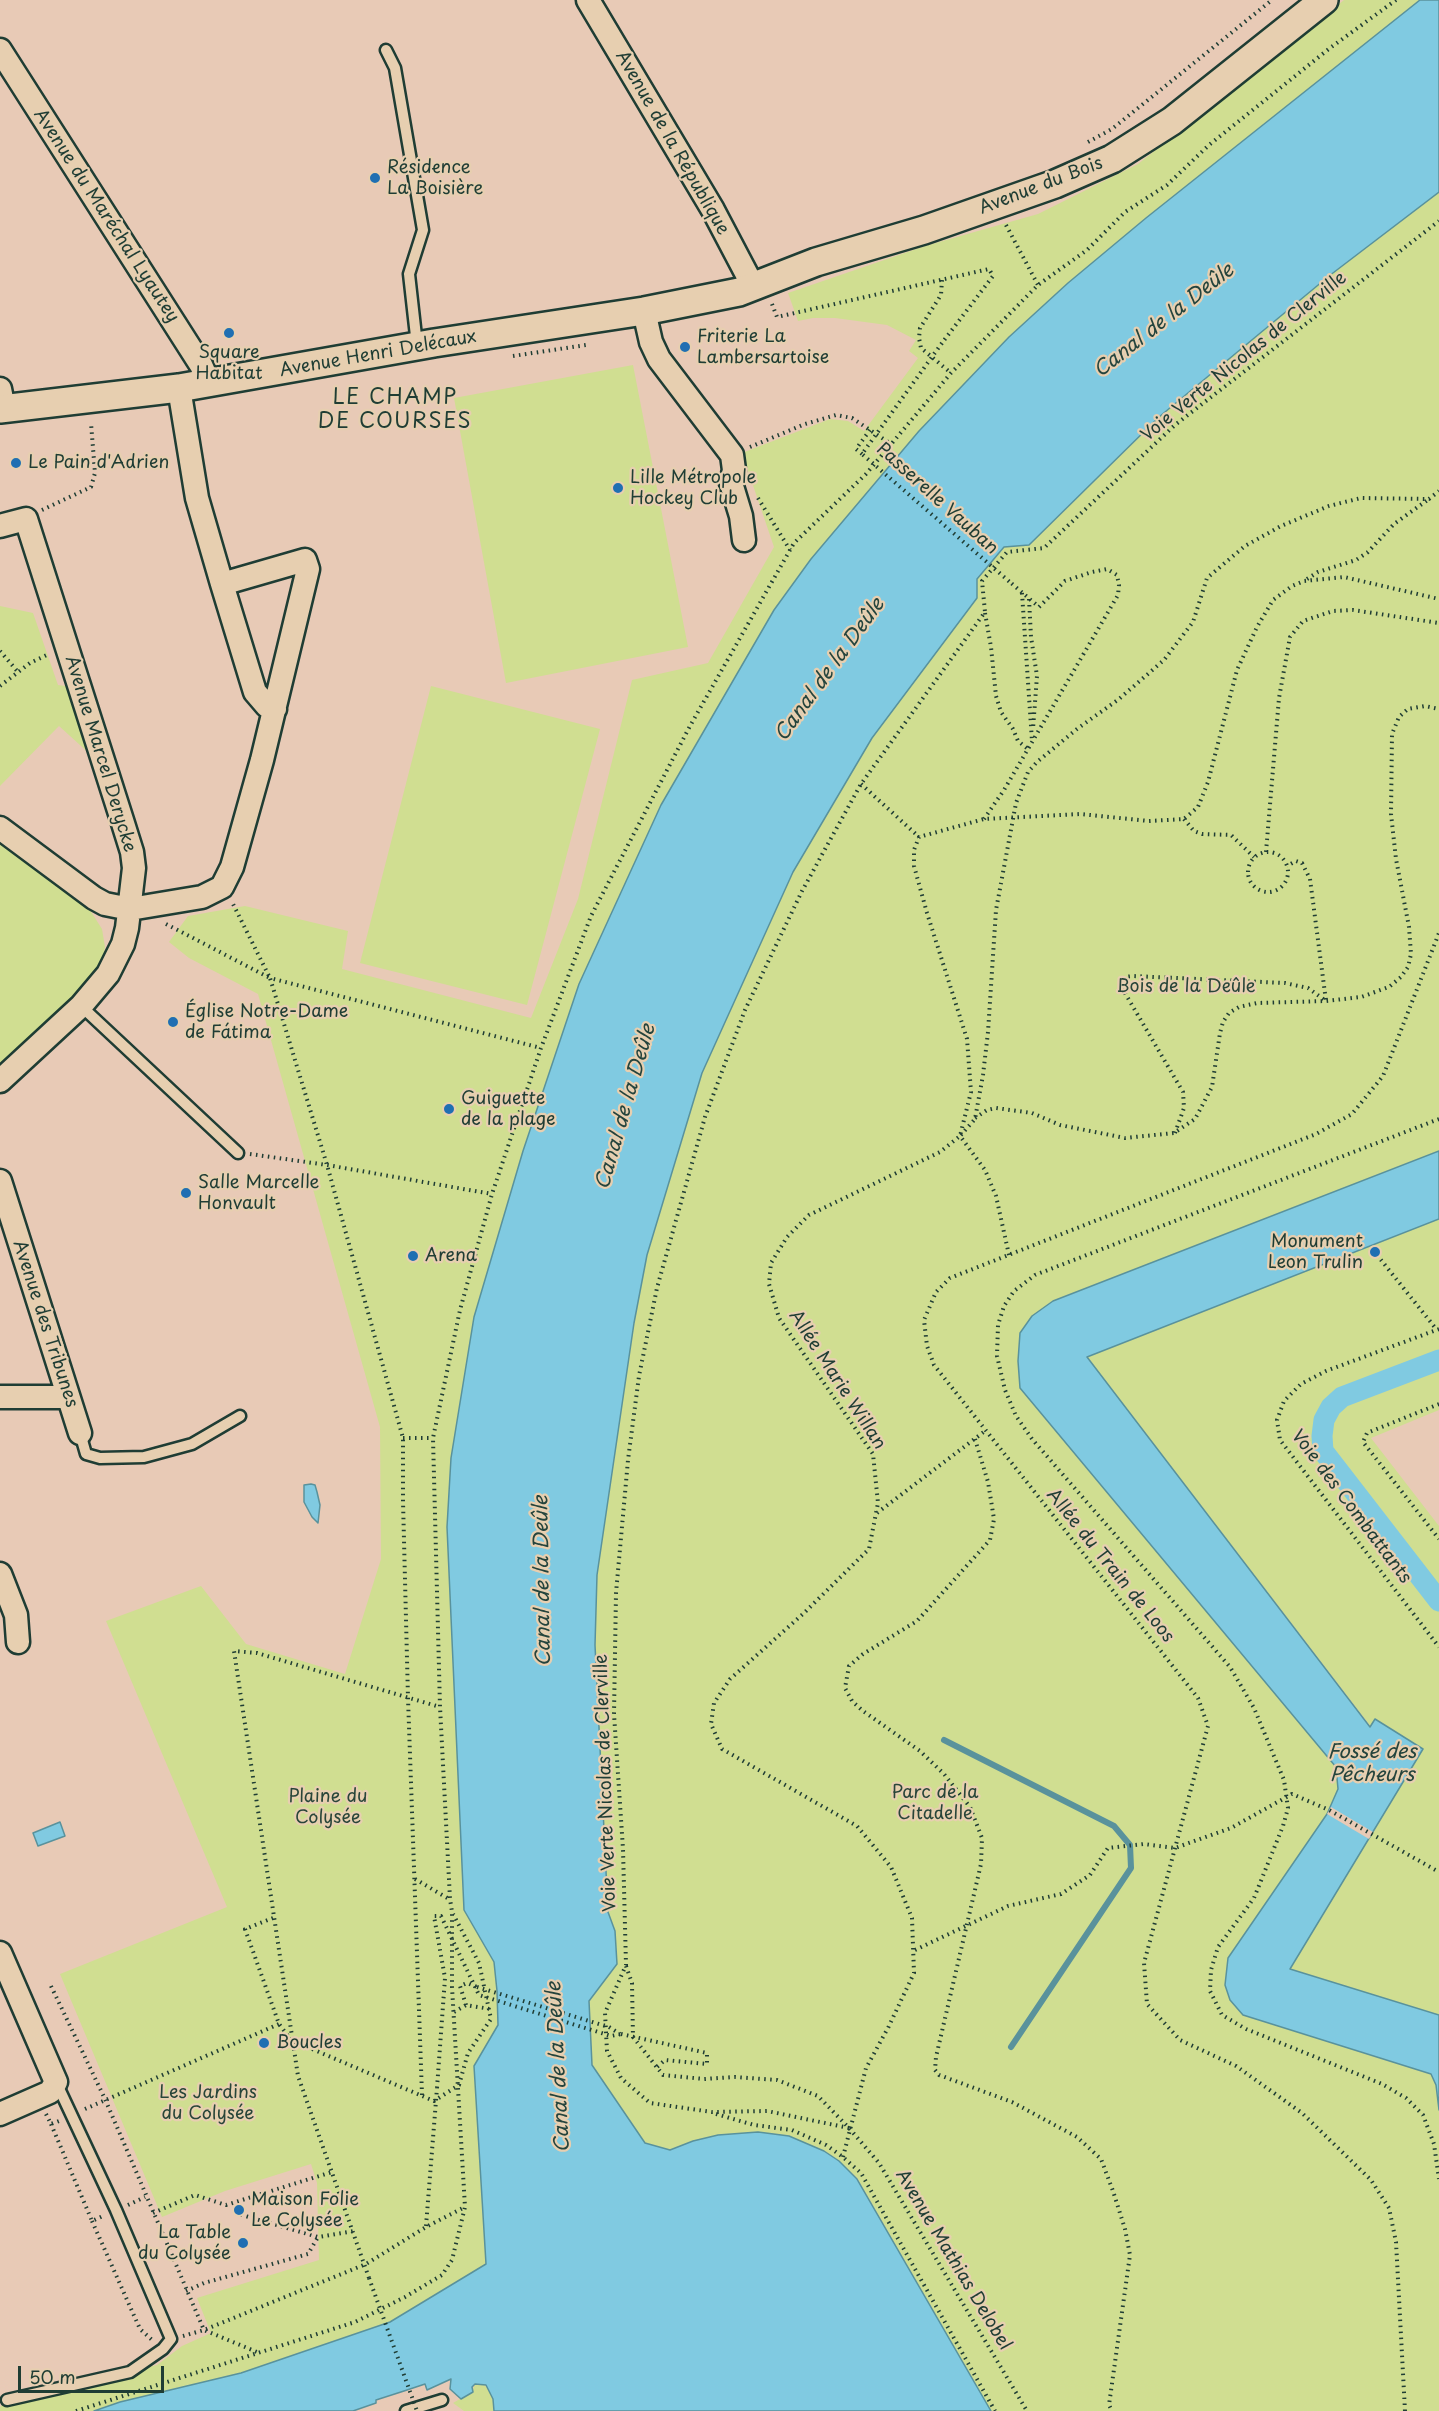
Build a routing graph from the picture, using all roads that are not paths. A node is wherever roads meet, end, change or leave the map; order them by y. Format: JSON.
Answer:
{"nodes":[{"id":1,"x":588,"y":0,"type":"edge"},
{"id":2,"x":1324,"y":0,"type":"edge"},
{"id":3,"x":0,"y":50,"type":"edge"},
{"id":4,"x":386,"y":50,"type":"dead end"},
{"id":5,"x":763,"y":296,"type":"junction"},
{"id":6,"x":644,"y":311,"type":"junction"},
{"id":7,"x":417,"y":346,"type":"junction"},
{"id":8,"x":209,"y":383,"type":"junction"},
{"id":9,"x":178,"y":388,"type":"junction"},
{"id":10,"x":1,"y":402,"type":"edge"},
{"id":11,"x":0,"y":525,"type":"edge"},
{"id":12,"x":744,"y":540,"type":"dead end"},
{"id":13,"x":222,"y":584,"type":"junction"},
{"id":14,"x":275,"y":709,"type":"junction"},
{"id":15,"x":0,"y":828,"type":"edge"},
{"id":16,"x":140,"y":908,"type":"junction"},
{"id":17,"x":81,"y":1006,"type":"junction"},
{"id":18,"x":0,"y":1081,"type":"edge"},
{"id":19,"x":238,"y":1153,"type":"road end"},
{"id":20,"x":0,"y":1181,"type":"edge"},
{"id":21,"x":68,"y":1396,"type":"junction"},
{"id":22,"x":0,"y":1397,"type":"edge"},
{"id":23,"x":240,"y":1416,"type":"dead end"},
{"id":24,"x":80,"y":1433,"type":"joint"},
{"id":25,"x":0,"y":1574,"type":"edge"},
{"id":26,"x":18,"y":1642,"type":"dead end"},
{"id":27,"x":0,"y":1953,"type":"edge"},
{"id":28,"x":56,"y":2082,"type":"junction"},
{"id":29,"x":0,"y":2114,"type":"edge"},
{"id":30,"x":7,"y":2400,"type":"dead end"},
{"id":31,"x":442,"y":2400,"type":"dead end"},
{"id":32,"x":406,"y":2411,"type":"edge"}],
"edges":[{"from":1,"to":5,"type":"street","name":"Avenue de la République"},
{"from":2,"to":5,"type":"street","name":"Avenue du Bois"},
{"from":3,"to":8,"type":"street","name":"Avenue du Maréchal Lyautey"},
{"from":4,"to":7,"type":"lane"},
{"from":5,"to":6,"type":"street","name":"Avenue Henri Delécaux"},
{"from":6,"to":7,"type":"street","name":"Avenue Henri Delécaux"},
{"from":6,"to":12,"type":"street"},
{"from":7,"to":8,"type":"street","name":"Avenue Henri Delécaux"},
{"from":8,"to":9,"type":"street","name":"Avenue Henri Delécaux"},
{"from":9,"to":10,"type":"street","name":"Avenue Henri Delécaux"},
{"from":9,"to":13,"type":"street"},
{"from":11,"to":16,"type":"street","name":"Avenue Marcel Derycke"},
{"from":13,"to":14,"type":"street"},
{"from":13,"to":14,"type":"street"},
{"from":14,"to":16,"type":"street"},
{"from":15,"to":16,"type":"street"},
{"from":16,"to":17,"type":"street","name":"Avenue Marcel Derycke"},
{"from":17,"to":18,"type":"street","name":"Avenue Marcel Derycke"},
{"from":17,"to":19,"type":"lane"},
{"from":20,"to":21,"type":"street","name":"Avenue des Tribunes"},
{"from":21,"to":22,"type":"street"},
{"from":21,"to":24,"type":"street","name":"Avenue des Tribunes"},
{"from":23,"to":24,"type":"lane"},
{"from":25,"to":26,"type":"street"},
{"from":27,"to":28,"type":"street"},
{"from":28,"to":29,"type":"street"},
{"from":28,"to":30,"type":"lane"},
{"from":31,"to":32,"type":"lane"}]}
